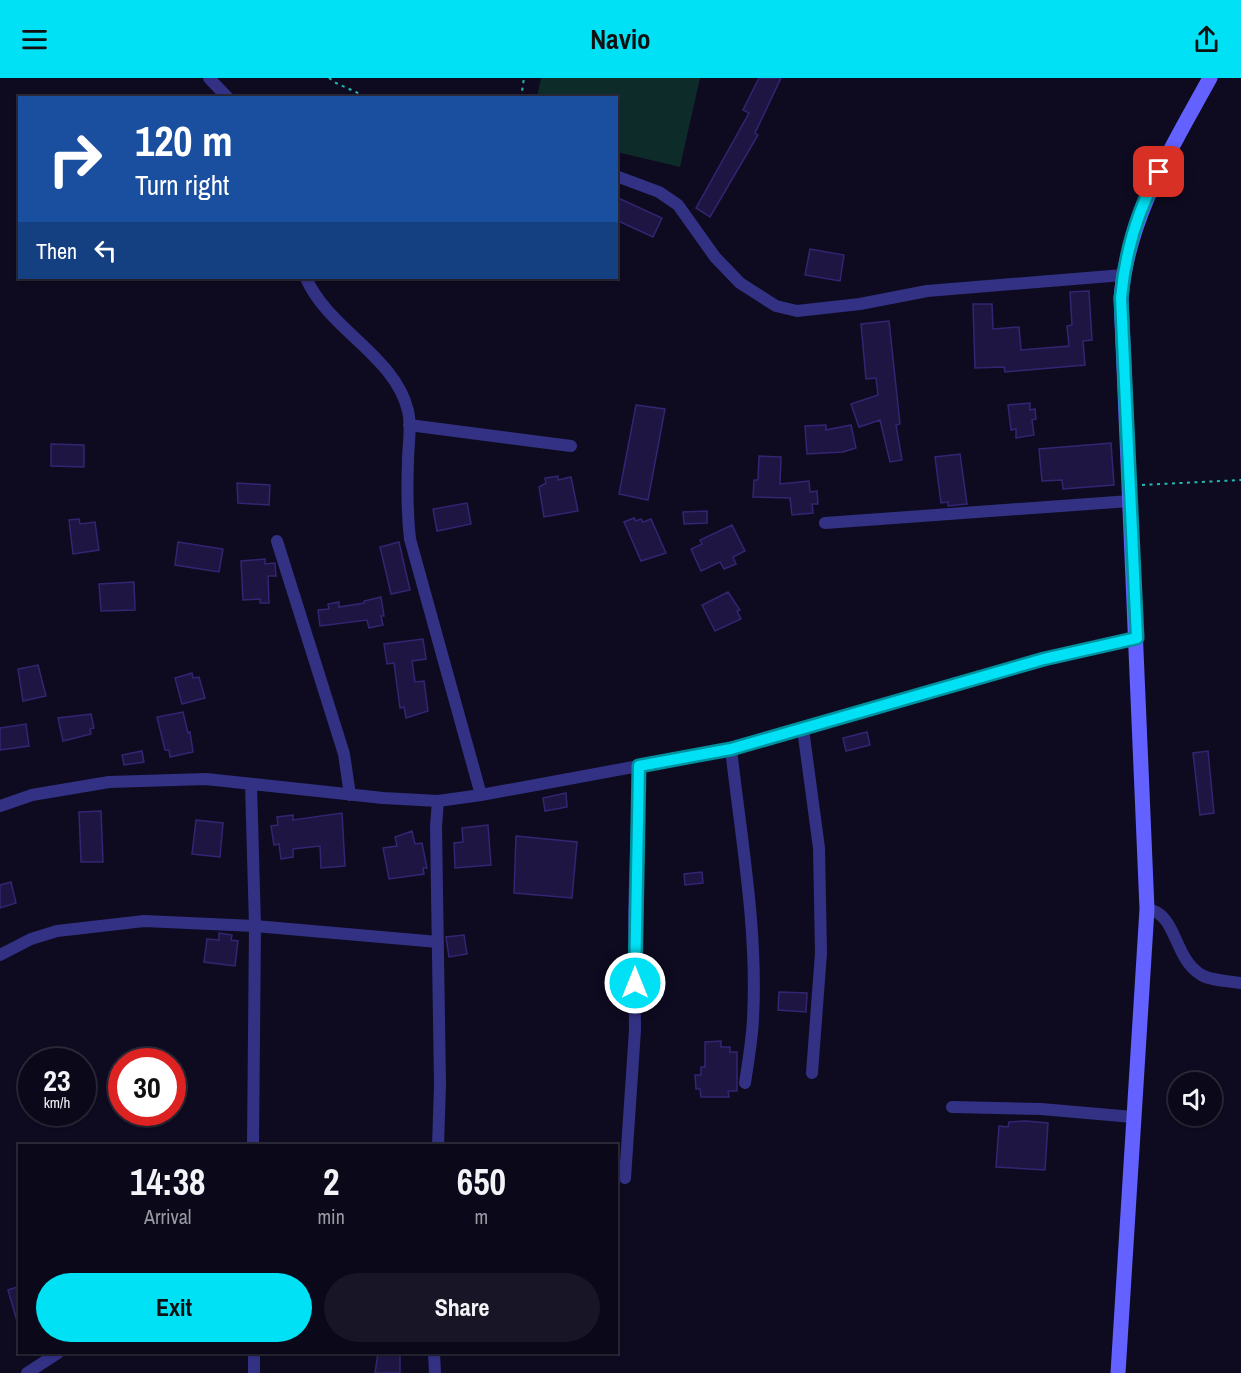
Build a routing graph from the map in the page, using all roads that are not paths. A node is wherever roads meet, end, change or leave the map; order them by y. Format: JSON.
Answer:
{"nodes":[{"id":1,"x":209,"y":78,"type":"edge"},
{"id":2,"x":1210,"y":78,"type":"edge"},
{"id":3,"x":226,"y":96,"type":"edge"},
{"id":4,"x":618,"y":177,"type":"edge"},
{"id":5,"x":1123,"y":276,"type":"junction"},
{"id":6,"x":307,"y":279,"type":"edge"},
{"id":7,"x":409,"y":425,"type":"junction"},
{"id":8,"x":571,"y":446,"type":"dead end"},
{"id":9,"x":1130,"y":501,"type":"junction"},
{"id":10,"x":825,"y":523,"type":"dead end"},
{"id":11,"x":277,"y":541,"type":"dead end"},
{"id":12,"x":1137,"y":638,"type":"junction"},
{"id":13,"x":803,"y":729,"type":"junction"},
{"id":14,"x":731,"y":749,"type":"junction"},
{"id":15,"x":639,"y":766,"type":"junction"},
{"id":16,"x":250,"y":784,"type":"junction"},
{"id":17,"x":350,"y":795,"type":"junction"},
{"id":18,"x":481,"y":795,"type":"junction"},
{"id":19,"x":438,"y":801,"type":"junction"},
{"id":20,"x":0,"y":806,"type":"edge"},
{"id":21,"x":1147,"y":909,"type":"junction"},
{"id":22,"x":255,"y":926,"type":"junction"},
{"id":23,"x":438,"y":942,"type":"junction"},
{"id":24,"x":0,"y":955,"type":"edge"},
{"id":25,"x":1241,"y":983,"type":"edge"},
{"id":26,"x":812,"y":1073,"type":"dead end"},
{"id":27,"x":745,"y":1083,"type":"dead end"},
{"id":28,"x":952,"y":1107,"type":"dead end"},
{"id":29,"x":1133,"y":1117,"type":"junction"},
{"id":30,"x":253,"y":1144,"type":"edge"},
{"id":31,"x":438,"y":1144,"type":"edge"},
{"id":32,"x":626,"y":1178,"type":"dead end"},
{"id":33,"x":56,"y":1354,"type":"edge"},
{"id":34,"x":254,"y":1354,"type":"edge"},
{"id":35,"x":434,"y":1354,"type":"edge"},
{"id":36,"x":28,"y":1373,"type":"edge"},
{"id":37,"x":254,"y":1373,"type":"edge"},
{"id":38,"x":435,"y":1373,"type":"edge"},
{"id":39,"x":1118,"y":1373,"type":"edge"}],
"edges":[{"from":1,"to":3,"type":"street"},
{"from":2,"to":5,"type":"street"},
{"from":4,"to":5,"type":"street"},
{"from":5,"to":9,"type":"street"},
{"from":6,"to":7,"type":"street"},
{"from":7,"to":8,"type":"street"},
{"from":7,"to":18,"type":"street"},
{"from":9,"to":10,"type":"street"},
{"from":9,"to":12,"type":"street"},
{"from":11,"to":17,"type":"street"},
{"from":12,"to":13,"type":"street"},
{"from":12,"to":21,"type":"street"},
{"from":13,"to":14,"type":"street"},
{"from":13,"to":26,"type":"street"},
{"from":14,"to":15,"type":"street"},
{"from":14,"to":27,"type":"street"},
{"from":15,"to":18,"type":"street"},
{"from":15,"to":32,"type":"street"},
{"from":16,"to":17,"type":"street"},
{"from":16,"to":20,"type":"street"},
{"from":16,"to":22,"type":"street"},
{"from":17,"to":19,"type":"street"},
{"from":18,"to":19,"type":"street"},
{"from":19,"to":23,"type":"street"},
{"from":21,"to":25,"type":"street"},
{"from":21,"to":29,"type":"street"},
{"from":22,"to":23,"type":"street"},
{"from":22,"to":24,"type":"street"},
{"from":22,"to":30,"type":"street"},
{"from":23,"to":31,"type":"street"},
{"from":28,"to":29,"type":"street"},
{"from":29,"to":39,"type":"street"},
{"from":33,"to":36,"type":"street"},
{"from":34,"to":37,"type":"street"},
{"from":35,"to":38,"type":"street"}]}
